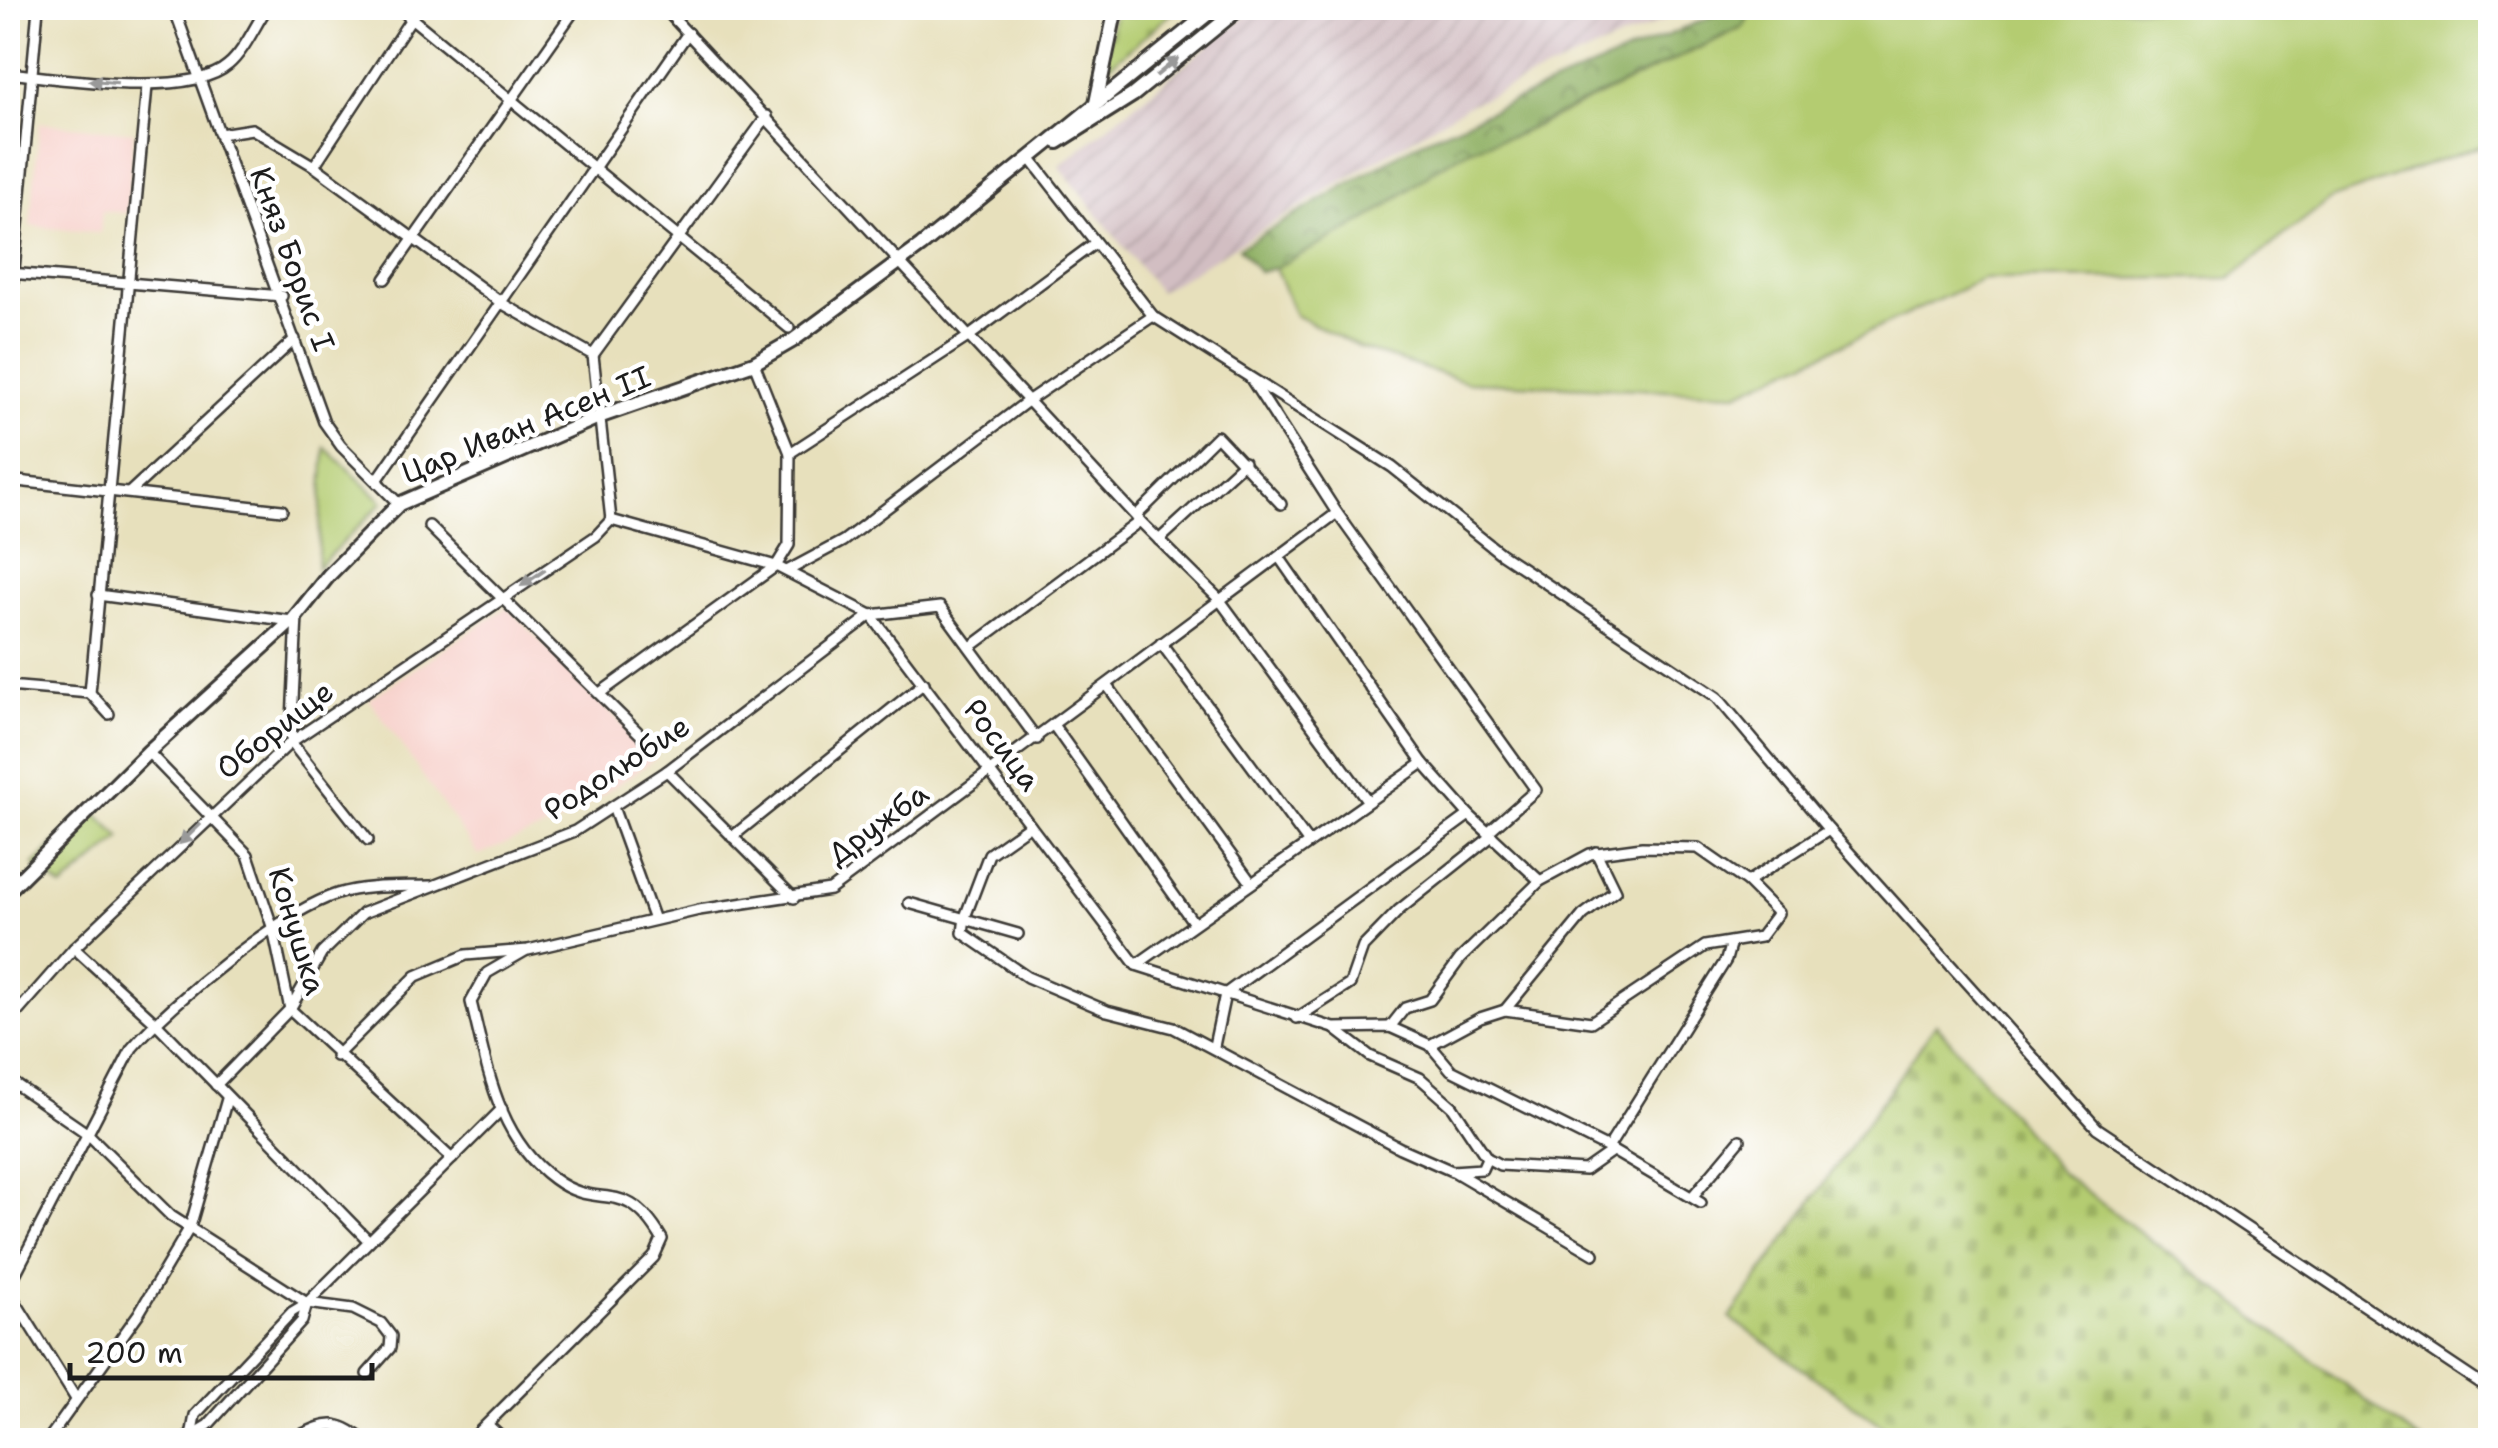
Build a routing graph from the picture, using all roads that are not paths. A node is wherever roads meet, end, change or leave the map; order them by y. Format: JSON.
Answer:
{"nodes":[{"id":1,"x":38,"y":8,"type":"edge"},
{"id":2,"x":174,"y":8,"type":"edge"},
{"id":3,"x":267,"y":8,"type":"edge"},
{"id":4,"x":399,"y":8,"type":"edge"},
{"id":5,"x":418,"y":8,"type":"edge"},
{"id":6,"x":576,"y":8,"type":"edge"},
{"id":7,"x":664,"y":8,"type":"edge"},
{"id":8,"x":1116,"y":8,"type":"edge"},
{"id":9,"x":1215,"y":8,"type":"edge"},
{"id":10,"x":1240,"y":8,"type":"edge"},
{"id":11,"x":412,"y":18,"type":"junction"},
{"id":12,"x":688,"y":33,"type":"junction"},
{"id":13,"x":8,"y":73,"type":"edge"},
{"id":14,"x":31,"y":76,"type":"junction"},
{"id":15,"x":198,"y":77,"type":"junction"},
{"id":16,"x":147,"y":86,"type":"junction"},
{"id":17,"x":509,"y":98,"type":"junction"},
{"id":18,"x":1096,"y":104,"type":"junction"},
{"id":19,"x":766,"y":116,"type":"junction"},
{"id":20,"x":1092,"y":124,"type":"junction"},
{"id":21,"x":220,"y":134,"type":"junction"},
{"id":22,"x":1030,"y":158,"type":"junction"},
{"id":23,"x":314,"y":166,"type":"junction"},
{"id":24,"x":592,"y":169,"type":"junction"},
{"id":25,"x":681,"y":238,"type":"junction"},
{"id":26,"x":412,"y":239,"type":"junction"},
{"id":27,"x":1095,"y":243,"type":"junction"},
{"id":28,"x":900,"y":261,"type":"junction"},
{"id":29,"x":10,"y":273,"type":"edge"},
{"id":30,"x":385,"y":279,"type":"dead end"},
{"id":31,"x":129,"y":283,"type":"junction"},
{"id":32,"x":282,"y":296,"type":"junction"},
{"id":33,"x":503,"y":304,"type":"junction"},
{"id":34,"x":1153,"y":316,"type":"junction"},
{"id":35,"x":789,"y":328,"type":"dead end"},
{"id":36,"x":8,"y":335,"type":"edge"},
{"id":37,"x":968,"y":337,"type":"junction"},
{"id":38,"x":295,"y":339,"type":"junction"},
{"id":39,"x":594,"y":355,"type":"junction"},
{"id":40,"x":754,"y":363,"type":"junction"},
{"id":41,"x":1249,"y":377,"type":"junction"},
{"id":42,"x":1029,"y":400,"type":"junction"},
{"id":43,"x":601,"y":416,"type":"junction"},
{"id":44,"x":790,"y":453,"type":"junction"},
{"id":45,"x":1244,"y":462,"type":"junction"},
{"id":46,"x":378,"y":479,"type":"junction"},
{"id":47,"x":8,"y":480,"type":"edge"},
{"id":48,"x":108,"y":491,"type":"junction"},
{"id":49,"x":130,"y":492,"type":"junction"},
{"id":50,"x":399,"y":504,"type":"junction"},
{"id":51,"x":1281,"y":504,"type":"dead end"},
{"id":52,"x":282,"y":510,"type":"dead end"},
{"id":53,"x":1337,"y":513,"type":"junction"},
{"id":54,"x":1138,"y":519,"type":"junction"},
{"id":55,"x":611,"y":520,"type":"junction"},
{"id":56,"x":430,"y":526,"type":"dead end"},
{"id":57,"x":1160,"y":540,"type":"junction"},
{"id":58,"x":1279,"y":558,"type":"junction"},
{"id":59,"x":781,"y":569,"type":"junction"},
{"id":60,"x":98,"y":595,"type":"junction"},
{"id":61,"x":503,"y":598,"type":"junction"},
{"id":62,"x":1220,"y":598,"type":"junction"},
{"id":63,"x":871,"y":615,"type":"junction"},
{"id":64,"x":295,"y":619,"type":"junction"},
{"id":65,"x":1162,"y":643,"type":"junction"},
{"id":66,"x":972,"y":646,"type":"junction"},
{"id":67,"x":924,"y":683,"type":"junction"},
{"id":68,"x":1107,"y":685,"type":"junction"},
{"id":69,"x":8,"y":686,"type":"edge"},
{"id":70,"x":90,"y":694,"type":"junction"},
{"id":71,"x":600,"y":694,"type":"junction"},
{"id":72,"x":109,"y":714,"type":"dead end"},
{"id":73,"x":1054,"y":726,"type":"junction"},
{"id":74,"x":1037,"y":739,"type":"junction"},
{"id":75,"x":291,"y":742,"type":"junction"},
{"id":76,"x":648,"y":742,"type":"dead end"},
{"id":77,"x":148,"y":752,"type":"junction"},
{"id":78,"x":1423,"y":763,"type":"junction"},
{"id":79,"x":667,"y":771,"type":"junction"},
{"id":80,"x":992,"y":773,"type":"junction"},
{"id":81,"x":1367,"y":800,"type":"junction"},
{"id":82,"x":613,"y":807,"type":"junction"},
{"id":83,"x":211,"y":814,"type":"junction"},
{"id":84,"x":1469,"y":815,"type":"junction"},
{"id":85,"x":1030,"y":826,"type":"junction"},
{"id":86,"x":1829,"y":830,"type":"junction"},
{"id":87,"x":1490,"y":834,"type":"junction"},
{"id":88,"x":732,"y":836,"type":"junction"},
{"id":89,"x":368,"y":840,"type":"dead end"},
{"id":90,"x":1308,"y":842,"type":"junction"},
{"id":91,"x":1596,"y":852,"type":"junction"},
{"id":92,"x":1540,"y":881,"type":"junction"},
{"id":93,"x":1250,"y":882,"type":"junction"},
{"id":94,"x":1747,"y":882,"type":"junction"},
{"id":95,"x":440,"y":886,"type":"junction"},
{"id":96,"x":8,"y":891,"type":"edge"},
{"id":97,"x":794,"y":898,"type":"junction"},
{"id":98,"x":910,"y":902,"type":"dead end"},
{"id":99,"x":964,"y":917,"type":"junction"},
{"id":100,"x":654,"y":920,"type":"junction"},
{"id":101,"x":1194,"y":922,"type":"junction"},
{"id":102,"x":274,"y":930,"type":"junction"},
{"id":103,"x":1018,"y":934,"type":"dead end"},
{"id":104,"x":1731,"y":942,"type":"junction"},
{"id":105,"x":74,"y":948,"type":"junction"},
{"id":106,"x":528,"y":950,"type":"junction"},
{"id":107,"x":1136,"y":966,"type":"junction"},
{"id":108,"x":1225,"y":994,"type":"junction"},
{"id":109,"x":290,"y":1009,"type":"junction"},
{"id":110,"x":1505,"y":1010,"type":"junction"},
{"id":111,"x":1298,"y":1018,"type":"junction"},
{"id":112,"x":154,"y":1022,"type":"junction"},
{"id":113,"x":8,"y":1023,"type":"edge"},
{"id":114,"x":1334,"y":1028,"type":"junction"},
{"id":115,"x":1390,"y":1028,"type":"junction"},
{"id":116,"x":1214,"y":1046,"type":"junction"},
{"id":117,"x":1430,"y":1046,"type":"junction"},
{"id":118,"x":336,"y":1056,"type":"junction"},
{"id":119,"x":8,"y":1079,"type":"edge"},
{"id":120,"x":216,"y":1085,"type":"junction"},
{"id":121,"x":228,"y":1099,"type":"junction"},
{"id":122,"x":502,"y":1109,"type":"junction"},
{"id":123,"x":88,"y":1134,"type":"junction"},
{"id":124,"x":1740,"y":1140,"type":"dead end"},
{"id":125,"x":1610,"y":1150,"type":"junction"},
{"id":126,"x":1487,"y":1158,"type":"junction"},
{"id":127,"x":452,"y":1159,"type":"junction"},
{"id":128,"x":1482,"y":1169,"type":"junction"},
{"id":129,"x":1452,"y":1171,"type":"junction"},
{"id":130,"x":1484,"y":1190,"type":"junction"},
{"id":131,"x":190,"y":1227,"type":"junction"},
{"id":132,"x":369,"y":1241,"type":"junction"},
{"id":133,"x":1594,"y":1254,"type":"dead end"},
{"id":134,"x":8,"y":1289,"type":"edge"},
{"id":135,"x":307,"y":1303,"type":"junction"},
{"id":136,"x":367,"y":1374,"type":"dead end"},
{"id":137,"x":2490,"y":1390,"type":"edge"},
{"id":138,"x":76,"y":1399,"type":"junction"},
{"id":139,"x":489,"y":1426,"type":"junction"},
{"id":140,"x":192,"y":1432,"type":"junction"},
{"id":141,"x":48,"y":1440,"type":"edge"},
{"id":142,"x":183,"y":1440,"type":"edge"},
{"id":143,"x":214,"y":1440,"type":"edge"},
{"id":144,"x":289,"y":1440,"type":"edge"},
{"id":145,"x":363,"y":1440,"type":"edge"},
{"id":146,"x":472,"y":1440,"type":"edge"},
{"id":147,"x":504,"y":1440,"type":"edge"}],
"edges":[{"from":1,"to":14,"type":"street"},
{"from":2,"to":15,"type":"street","name":"Княз Борис I"},
{"from":3,"to":15,"type":"street"},
{"from":4,"to":11,"type":"street"},
{"from":5,"to":11,"type":"street"},
{"from":6,"to":17,"type":"street"},
{"from":7,"to":12,"type":"street"},
{"from":8,"to":18,"type":"street"},
{"from":9,"to":18,"type":"street","name":"Цар Иван Асен II"},
{"from":20,"to":10,"type":"street","name":"Цар Иван Асен II","one_way":true},
{"from":11,"to":17,"type":"street"},
{"from":11,"to":23,"type":"street"},
{"from":12,"to":19,"type":"street"},
{"from":12,"to":24,"type":"street"},
{"from":13,"to":14,"type":"street"},
{"from":16,"to":14,"type":"street","one_way":true},
{"from":14,"to":29,"type":"street"},
{"from":15,"to":16,"type":"street"},
{"from":15,"to":21,"type":"street","name":"Княз Борис I"},
{"from":16,"to":31,"type":"street"},
{"from":17,"to":24,"type":"street"},
{"from":17,"to":26,"type":"street"},
{"from":18,"to":20,"type":"street"},
{"from":18,"to":22,"type":"street","name":"Цар Иван Асен II"},
{"from":19,"to":25,"type":"street"},
{"from":19,"to":28,"type":"street"},
{"from":20,"to":22,"type":"street","name":"Цар Иван Асен II"},
{"from":21,"to":23,"type":"street"},
{"from":21,"to":32,"type":"street","name":"Княз Борис I"},
{"from":22,"to":27,"type":"street"},
{"from":22,"to":28,"type":"street","name":"Цар Иван Асен II"},
{"from":23,"to":26,"type":"street"},
{"from":24,"to":25,"type":"street"},
{"from":24,"to":33,"type":"street"},
{"from":25,"to":35,"type":"street"},
{"from":25,"to":39,"type":"street"},
{"from":26,"to":30,"type":"street"},
{"from":26,"to":33,"type":"street"},
{"from":27,"to":34,"type":"street"},
{"from":27,"to":37,"type":"street"},
{"from":28,"to":37,"type":"street"},
{"from":28,"to":40,"type":"street","name":"Цар Иван Асен II"},
{"from":29,"to":31,"type":"street"},
{"from":29,"to":36,"type":"street"},
{"from":31,"to":32,"type":"street"},
{"from":31,"to":48,"type":"street"},
{"from":32,"to":38,"type":"street","name":"Княз Борис I"},
{"from":33,"to":39,"type":"street"},
{"from":33,"to":46,"type":"street"},
{"from":34,"to":41,"type":"street"},
{"from":34,"to":42,"type":"street"},
{"from":37,"to":42,"type":"street"},
{"from":37,"to":44,"type":"street"},
{"from":38,"to":46,"type":"street","name":"Княз Борис I"},
{"from":38,"to":49,"type":"street"},
{"from":39,"to":43,"type":"street"},
{"from":40,"to":43,"type":"street","name":"Цар Иван Асен II"},
{"from":40,"to":44,"type":"street"},
{"from":41,"to":53,"type":"street"},
{"from":41,"to":86,"type":"street"},
{"from":42,"to":54,"type":"street"},
{"from":42,"to":59,"type":"street"},
{"from":43,"to":50,"type":"street","name":"Цар Иван Асен II"},
{"from":43,"to":55,"type":"street"},
{"from":44,"to":59,"type":"street"},
{"from":45,"to":51,"type":"street"},
{"from":45,"to":54,"type":"street"},
{"from":45,"to":57,"type":"street"},
{"from":46,"to":50,"type":"street","name":"Княз Борис I"},
{"from":47,"to":48,"type":"street"},
{"from":48,"to":49,"type":"street"},
{"from":48,"to":60,"type":"street"},
{"from":49,"to":52,"type":"street"},
{"from":50,"to":64,"type":"street","name":"Цар Иван Асен II"},
{"from":53,"to":58,"type":"street","name":"Дружба"},
{"from":53,"to":87,"type":"street"},
{"from":54,"to":57,"type":"street"},
{"from":54,"to":66,"type":"street"},
{"from":55,"to":59,"type":"street","name":"Росица"},
{"from":55,"to":61,"type":"street","name":"Оборище","one_way":true},
{"from":56,"to":61,"type":"street"},
{"from":57,"to":62,"type":"street"},
{"from":58,"to":62,"type":"street","name":"Дружба"},
{"from":58,"to":78,"type":"street"},
{"from":59,"to":63,"type":"street","name":"Росица"},
{"from":59,"to":71,"type":"street"},
{"from":60,"to":64,"type":"street"},
{"from":60,"to":70,"type":"street"},
{"from":61,"to":71,"type":"street"},
{"from":61,"to":75,"type":"street","name":"Оборище"},
{"from":62,"to":65,"type":"street","name":"Дружба"},
{"from":62,"to":81,"type":"street"},
{"from":63,"to":66,"type":"street"},
{"from":63,"to":67,"type":"street","name":"Росица"},
{"from":63,"to":79,"type":"street","name":"Родолюбие"},
{"from":64,"to":75,"type":"street"},
{"from":64,"to":77,"type":"street","name":"Цар Иван Асен II"},
{"from":65,"to":68,"type":"street","name":"Дружба"},
{"from":65,"to":90,"type":"street"},
{"from":66,"to":74,"type":"street"},
{"from":67,"to":80,"type":"street","name":"Росица"},
{"from":67,"to":88,"type":"street"},
{"from":68,"to":73,"type":"street","name":"Дружба"},
{"from":68,"to":93,"type":"street"},
{"from":69,"to":70,"type":"street"},
{"from":70,"to":72,"type":"street"},
{"from":71,"to":76,"type":"street"},
{"from":73,"to":74,"type":"street","name":"Дружба"},
{"from":73,"to":101,"type":"street"},
{"from":74,"to":80,"type":"street","name":"Дружба"},
{"from":75,"to":83,"type":"street","name":"Оборище"},
{"from":75,"to":89,"type":"street"},
{"from":77,"to":83,"type":"street","name":"Конушка"},
{"from":77,"to":96,"type":"street","name":"Цар Иван Асен II"},
{"from":78,"to":81,"type":"street"},
{"from":78,"to":84,"type":"street"},
{"from":79,"to":82,"type":"street","name":"Родолюбие"},
{"from":79,"to":88,"type":"street"},
{"from":80,"to":85,"type":"street","name":"Росица"},
{"from":80,"to":97,"type":"street","name":"Дружба"},
{"from":81,"to":90,"type":"street"},
{"from":82,"to":95,"type":"street","name":"Родолюбие"},
{"from":82,"to":100,"type":"street"},
{"from":83,"to":102,"type":"street","name":"Конушка"},
{"from":83,"to":105,"type":"street","name":"Оборище","one_way":true},
{"from":84,"to":87,"type":"street"},
{"from":84,"to":108,"type":"street"},
{"from":85,"to":99,"type":"street"},
{"from":85,"to":107,"type":"street","name":"Росица"},
{"from":86,"to":94,"type":"street"},
{"from":86,"to":137,"type":"street"},
{"from":87,"to":92,"type":"street"},
{"from":87,"to":111,"type":"street"},
{"from":88,"to":97,"type":"street"},
{"from":90,"to":93,"type":"street"},
{"from":91,"to":92,"type":"street"},
{"from":91,"to":94,"type":"street"},
{"from":91,"to":110,"type":"street"},
{"from":92,"to":115,"type":"street"},
{"from":93,"to":101,"type":"street"},
{"from":94,"to":104,"type":"street"},
{"from":95,"to":102,"type":"street"},
{"from":95,"to":109,"type":"street","name":"Родолюбие"},
{"from":97,"to":100,"type":"street","name":"Дружба"},
{"from":98,"to":99,"type":"street"},
{"from":99,"to":103,"type":"street"},
{"from":99,"to":116,"type":"street"},
{"from":100,"to":106,"type":"street","name":"Дружба"},
{"from":101,"to":107,"type":"street"},
{"from":102,"to":109,"type":"street","name":"Конушка"},
{"from":102,"to":112,"type":"street"},
{"from":104,"to":110,"type":"street"},
{"from":104,"to":125,"type":"street"},
{"from":105,"to":112,"type":"street"},
{"from":105,"to":113,"type":"street","name":"Оборище"},
{"from":106,"to":118,"type":"street","name":"Дружба"},
{"from":106,"to":122,"type":"street"},
{"from":107,"to":108,"type":"street"},
{"from":108,"to":111,"type":"street"},
{"from":108,"to":116,"type":"street"},
{"from":109,"to":118,"type":"street","name":"Конушка"},
{"from":109,"to":120,"type":"street","name":"Родолюбие"},
{"from":110,"to":117,"type":"street"},
{"from":111,"to":114,"type":"street"},
{"from":112,"to":120,"type":"street"},
{"from":112,"to":123,"type":"street"},
{"from":114,"to":115,"type":"street"},
{"from":114,"to":126,"type":"street"},
{"from":115,"to":117,"type":"street"},
{"from":116,"to":129,"type":"street"},
{"from":117,"to":125,"type":"street"},
{"from":118,"to":127,"type":"street","name":"Конушка"},
{"from":119,"to":123,"type":"street"},
{"from":120,"to":121,"type":"street"},
{"from":121,"to":131,"type":"street"},
{"from":121,"to":132,"type":"street"},
{"from":122,"to":127,"type":"street"},
{"from":122,"to":139,"type":"street"},
{"from":123,"to":131,"type":"street"},
{"from":123,"to":134,"type":"street"},
{"from":124,"to":125,"type":"street"},
{"from":125,"to":126,"type":"street"},
{"from":126,"to":128,"type":"street"},
{"from":127,"to":132,"type":"street"},
{"from":128,"to":129,"type":"street"},
{"from":128,"to":130,"type":"street"},
{"from":129,"to":130,"type":"street"},
{"from":130,"to":133,"type":"street"},
{"from":131,"to":135,"type":"street"},
{"from":131,"to":138,"type":"street"},
{"from":132,"to":135,"type":"street"},
{"from":134,"to":138,"type":"street"},
{"from":135,"to":136,"type":"street"},
{"from":135,"to":140,"type":"street"},
{"from":135,"to":140,"type":"street"},
{"from":138,"to":141,"type":"street"},
{"from":139,"to":146,"type":"street"},
{"from":139,"to":147,"type":"street"},
{"from":140,"to":142,"type":"street"},
{"from":140,"to":143,"type":"street"},
{"from":144,"to":145,"type":"street"}]}
